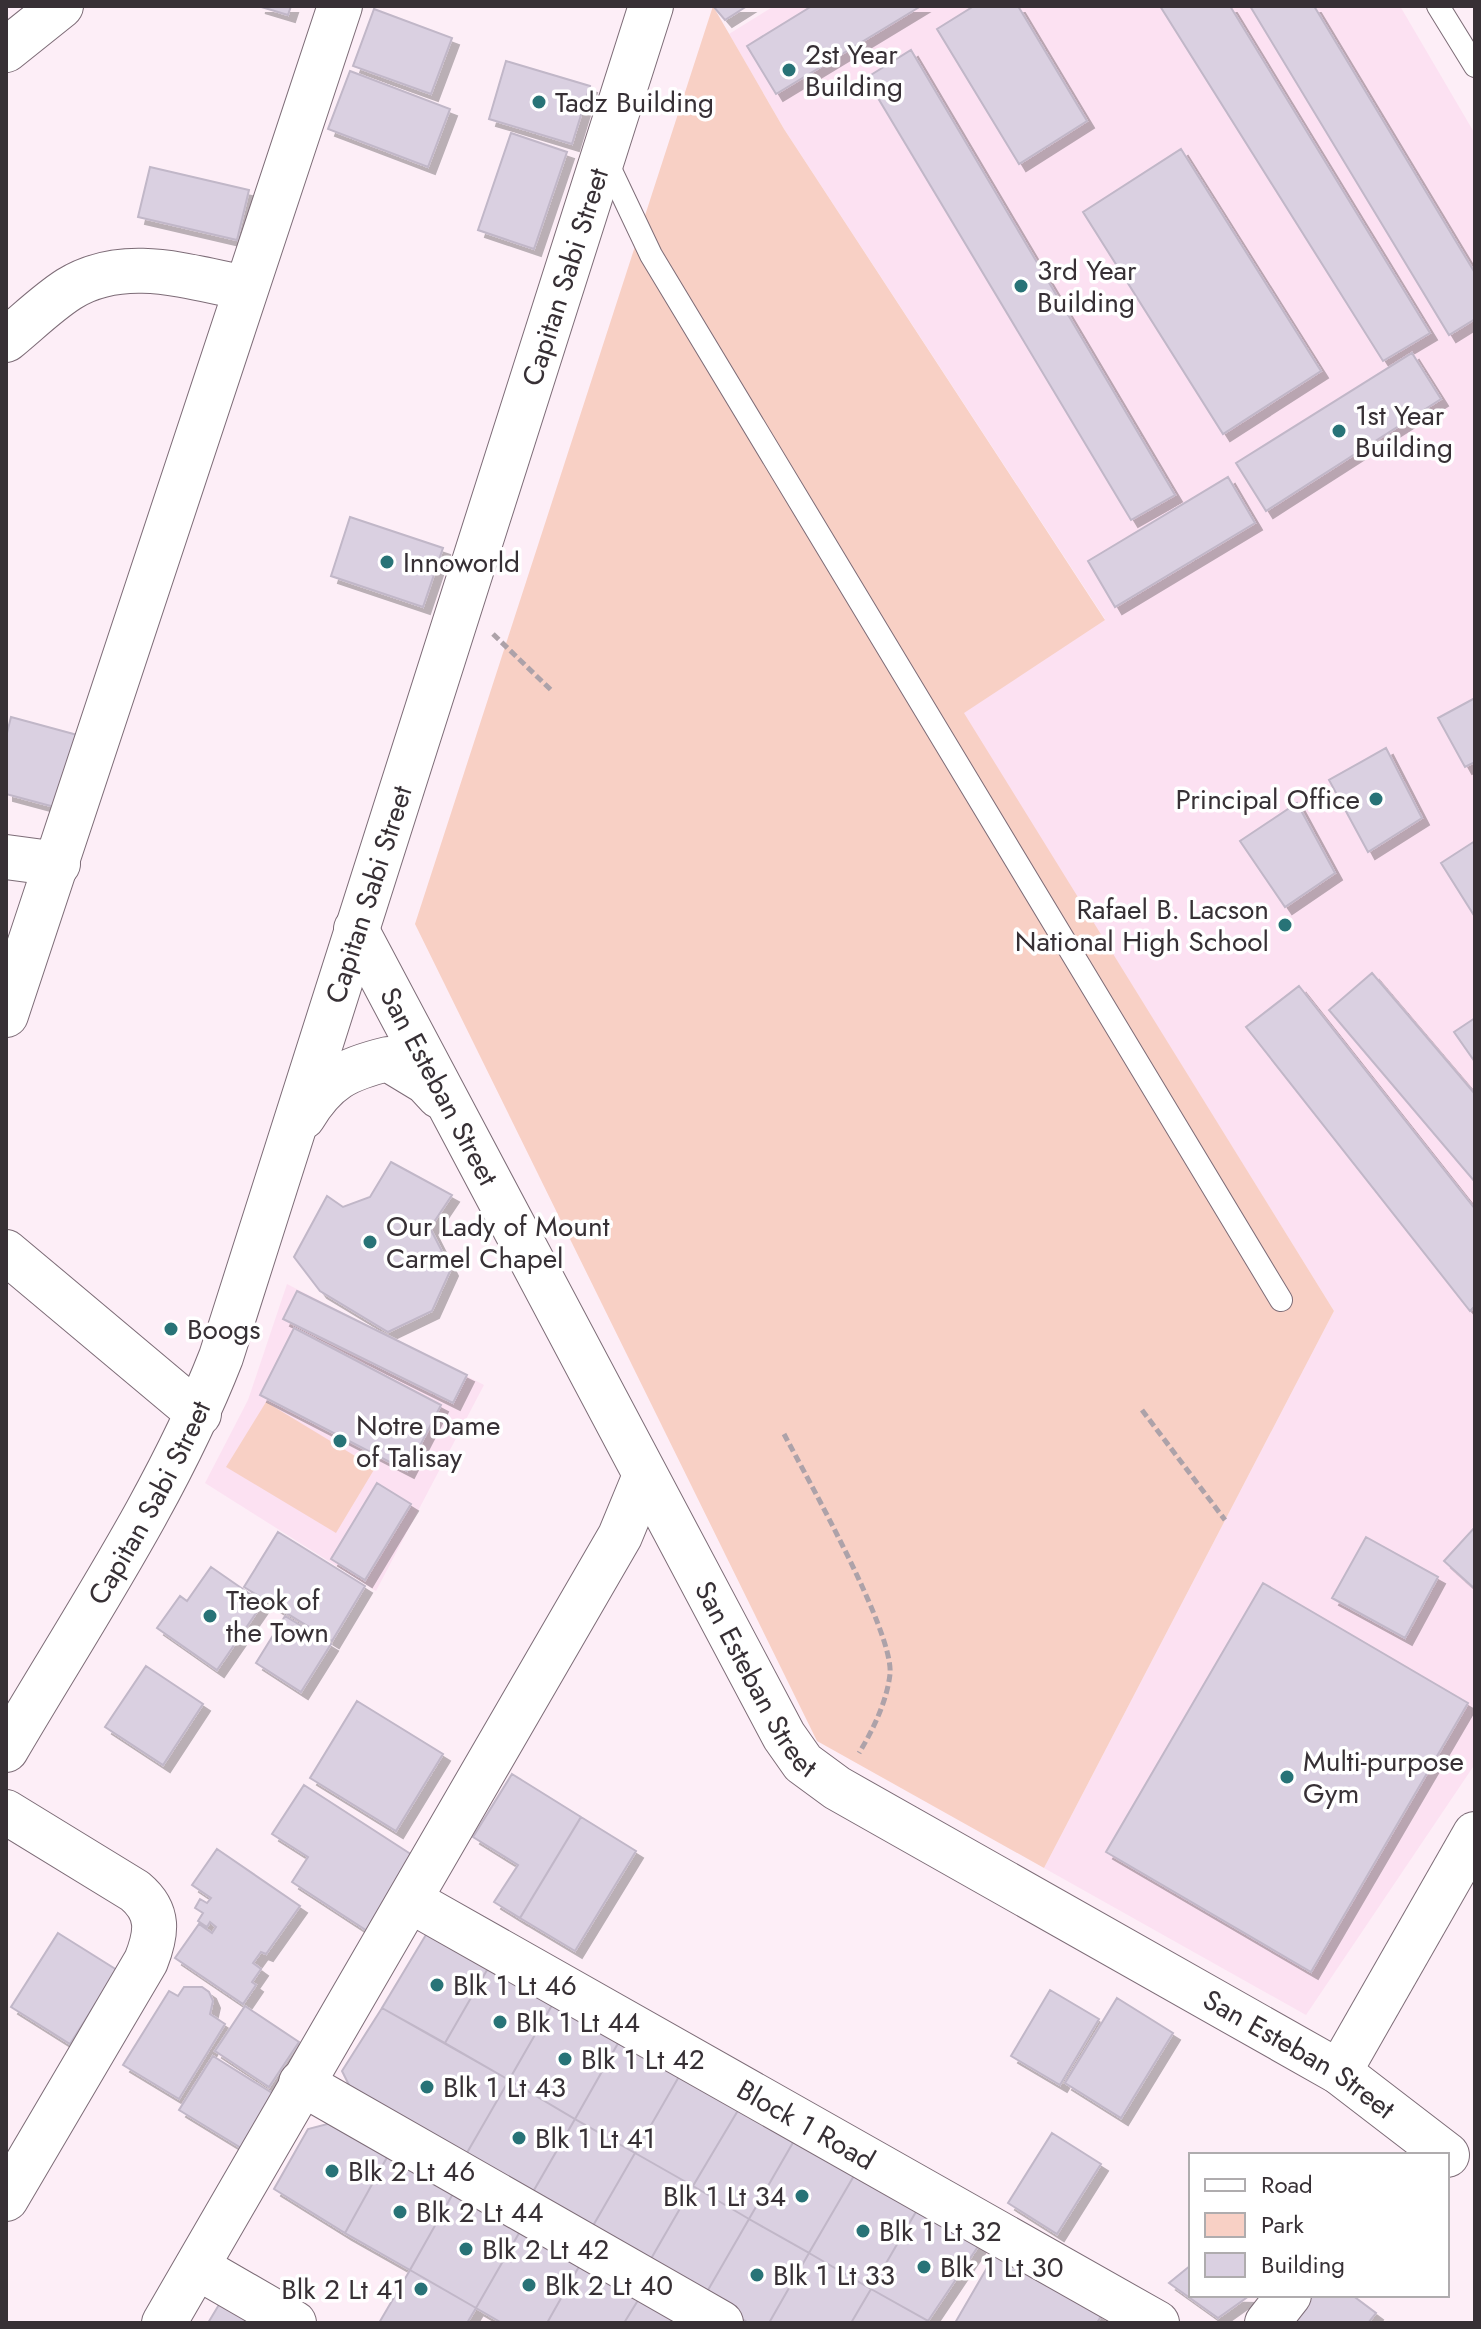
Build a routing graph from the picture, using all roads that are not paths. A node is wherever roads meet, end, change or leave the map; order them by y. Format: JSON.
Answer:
{"nodes":[{"id":1,"x":61,"y":6,"type":"edge"},
{"id":2,"x":340,"y":6,"type":"edge"},
{"id":3,"x":651,"y":6,"type":"edge"},
{"id":4,"x":1438,"y":6,"type":"edge"},
{"id":5,"x":6,"y":50,"type":"edge"},
{"id":6,"x":1475,"y":66,"type":"edge"},
{"id":7,"x":604,"y":155,"type":"junction"},
{"id":8,"x":246,"y":288,"type":"junction"},
{"id":9,"x":6,"y":340,"type":"edge"},
{"id":10,"x":6,"y":857,"type":"edge"},
{"id":11,"x":58,"y":864,"type":"junction"},
{"id":12,"x":356,"y":929,"type":"junction"},
{"id":13,"x":6,"y":1015,"type":"edge"},
{"id":14,"x":455,"y":1114,"type":"junction"},
{"id":15,"x":291,"y":1136,"type":"junction"},
{"id":16,"x":6,"y":1252,"type":"edge"},
{"id":17,"x":1281,"y":1300,"type":"dead end"},
{"id":18,"x":199,"y":1414,"type":"junction"},
{"id":19,"x":644,"y":1478,"type":"junction"},
{"id":20,"x":6,"y":1750,"type":"edge"},
{"id":21,"x":6,"y":1812,"type":"edge"},
{"id":22,"x":1475,"y":1834,"type":"edge"},
{"id":23,"x":411,"y":1901,"type":"junction"},
{"id":24,"x":1339,"y":2072,"type":"junction"},
{"id":25,"x":301,"y":2083,"type":"junction"},
{"id":26,"x":1428,"y":2149,"type":"edge"},
{"id":27,"x":1449,"y":2162,"type":"edge"},
{"id":28,"x":1475,"y":2178,"type":"edge"},
{"id":29,"x":6,"y":2199,"type":"edge"},
{"id":30,"x":197,"y":2267,"type":"junction"},
{"id":31,"x":1287,"y":2297,"type":"edge"},
{"id":32,"x":164,"y":2323,"type":"edge"},
{"id":33,"x":294,"y":2323,"type":"edge"},
{"id":34,"x":721,"y":2323,"type":"edge"},
{"id":35,"x":1157,"y":2323,"type":"edge"},
{"id":36,"x":1267,"y":2323,"type":"edge"}],
"edges":[{"from":1,"to":5,"type":"street"},
{"from":2,"to":8,"type":"street"},
{"from":3,"to":7,"type":"street","name":"Capitan Sabi Street"},
{"from":4,"to":6,"type":"lane"},
{"from":7,"to":12,"type":"street","name":"Capitan Sabi Street"},
{"from":7,"to":17,"type":"lane"},
{"from":8,"to":9,"type":"street"},
{"from":8,"to":11,"type":"street"},
{"from":10,"to":11,"type":"street"},
{"from":11,"to":13,"type":"street"},
{"from":12,"to":14,"type":"street","name":"San Esteban Street"},
{"from":12,"to":15,"type":"street","name":"Capitan Sabi Street"},
{"from":14,"to":15,"type":"street"},
{"from":14,"to":19,"type":"street","name":"San Esteban Street"},
{"from":15,"to":18,"type":"street","name":"Capitan Sabi Street"},
{"from":16,"to":18,"type":"street"},
{"from":18,"to":20,"type":"street","name":"Capitan Sabi Street"},
{"from":19,"to":23,"type":"street"},
{"from":19,"to":24,"type":"street","name":"San Esteban Street"},
{"from":21,"to":29,"type":"street"},
{"from":22,"to":24,"type":"street"},
{"from":23,"to":25,"type":"street"},
{"from":23,"to":35,"type":"street","name":"Block 1 Road"},
{"from":24,"to":26,"type":"street","name":"San Esteban Street"},
{"from":25,"to":30,"type":"street"},
{"from":25,"to":34,"type":"street"},
{"from":27,"to":28,"type":"street","name":"San Esteban Street"},
{"from":30,"to":32,"type":"street"},
{"from":30,"to":33,"type":"street"},
{"from":31,"to":36,"type":"street"}]}
